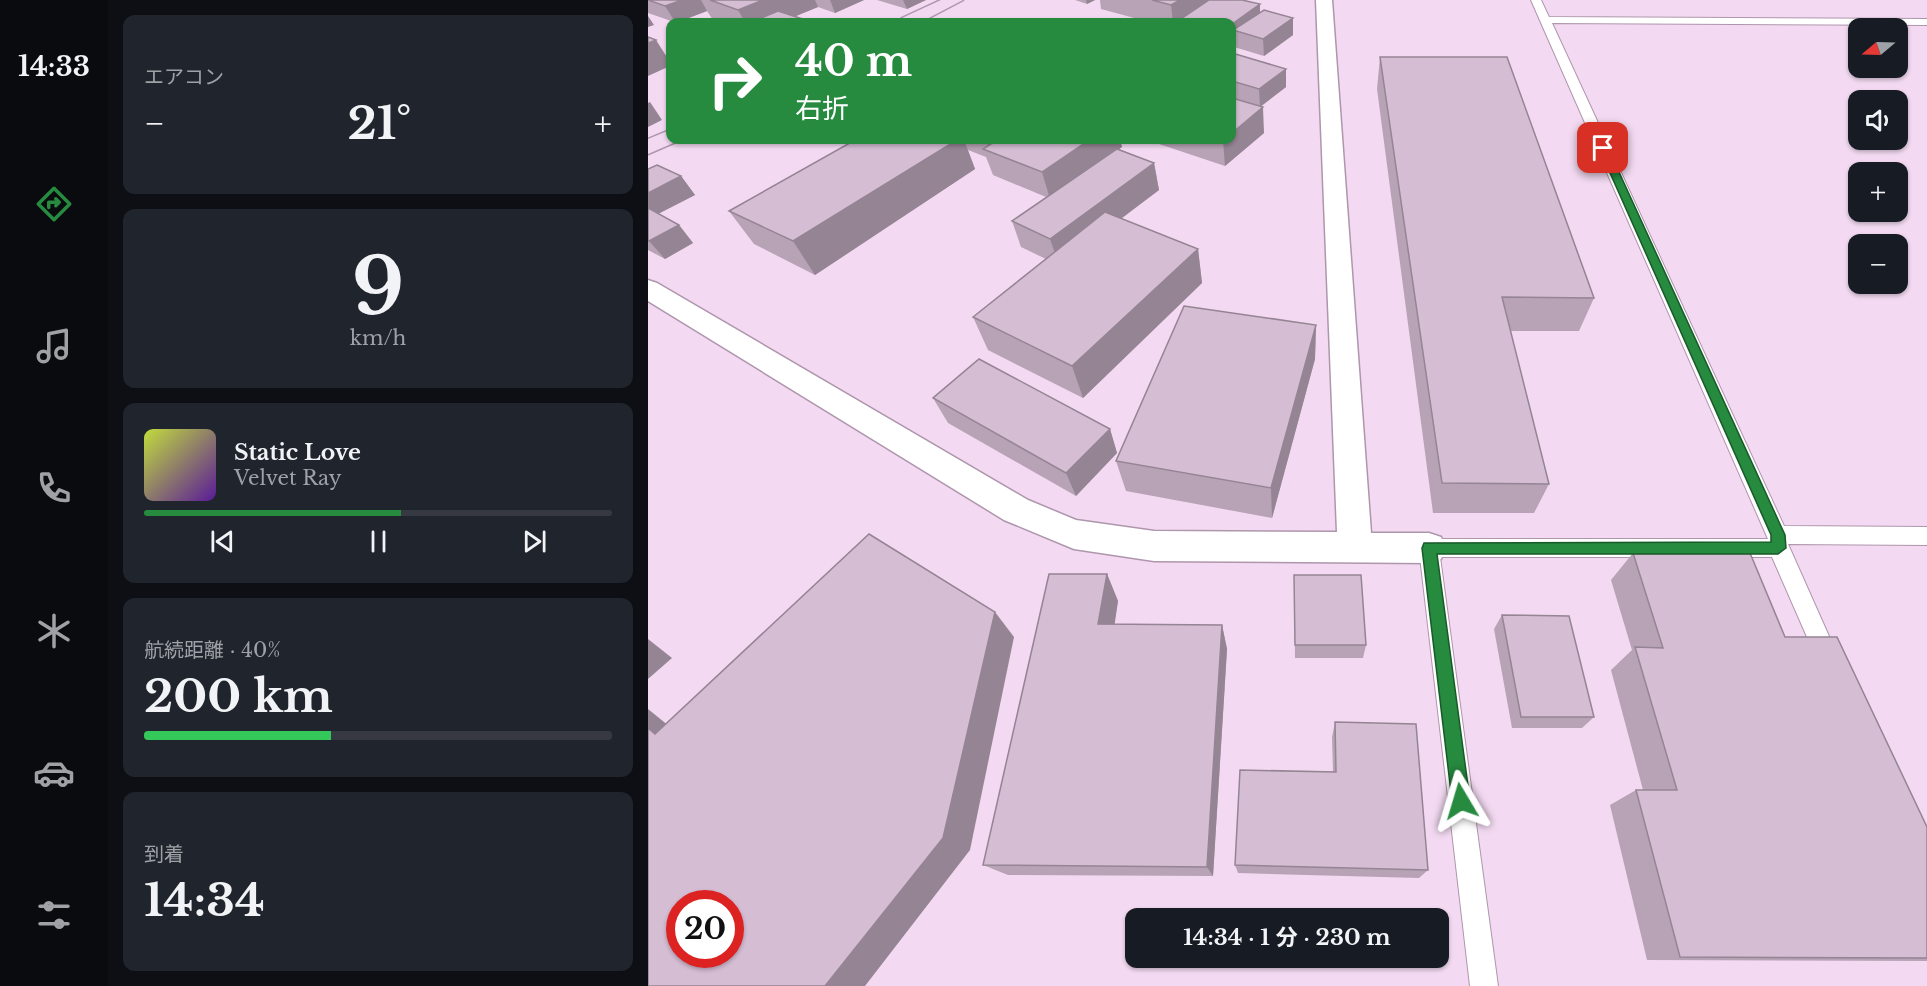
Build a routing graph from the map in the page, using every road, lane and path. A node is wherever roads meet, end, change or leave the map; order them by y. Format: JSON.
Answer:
{"nodes":[{"id":1,"x":955,"y":0,"type":"edge"},
{"id":2,"x":1324,"y":0,"type":"edge"},
{"id":3,"x":1536,"y":0,"type":"edge"},
{"id":4,"x":917,"y":18,"type":"edge"},
{"id":5,"x":1545,"y":20,"type":"junction"},
{"id":6,"x":1927,"y":22,"type":"edge"},
{"id":7,"x":666,"y":138,"type":"edge"},
{"id":8,"x":648,"y":147,"type":"edge"},
{"id":9,"x":648,"y":289,"type":"edge"},
{"id":10,"x":1927,"y":536,"type":"edge"},
{"id":11,"x":1778,"y":541,"type":"junction"},
{"id":12,"x":1355,"y":546,"type":"junction"},
{"id":13,"x":1429,"y":548,"type":"junction"},
{"id":14,"x":1841,"y":687,"type":"edge"},
{"id":15,"x":1484,"y":986,"type":"edge"}],
"edges":[{"from":1,"to":4,"type":"street"},
{"from":2,"to":12,"type":"street"},
{"from":3,"to":5,"type":"lane"},
{"from":5,"to":6,"type":"lane"},
{"from":5,"to":11,"type":"lane"},
{"from":7,"to":8,"type":"street"},
{"from":9,"to":12,"type":"street"},
{"from":10,"to":11,"type":"lane"},
{"from":11,"to":13,"type":"lane"},
{"from":11,"to":14,"type":"lane"},
{"from":12,"to":13,"type":"street"},
{"from":13,"to":15,"type":"lane"}]}
